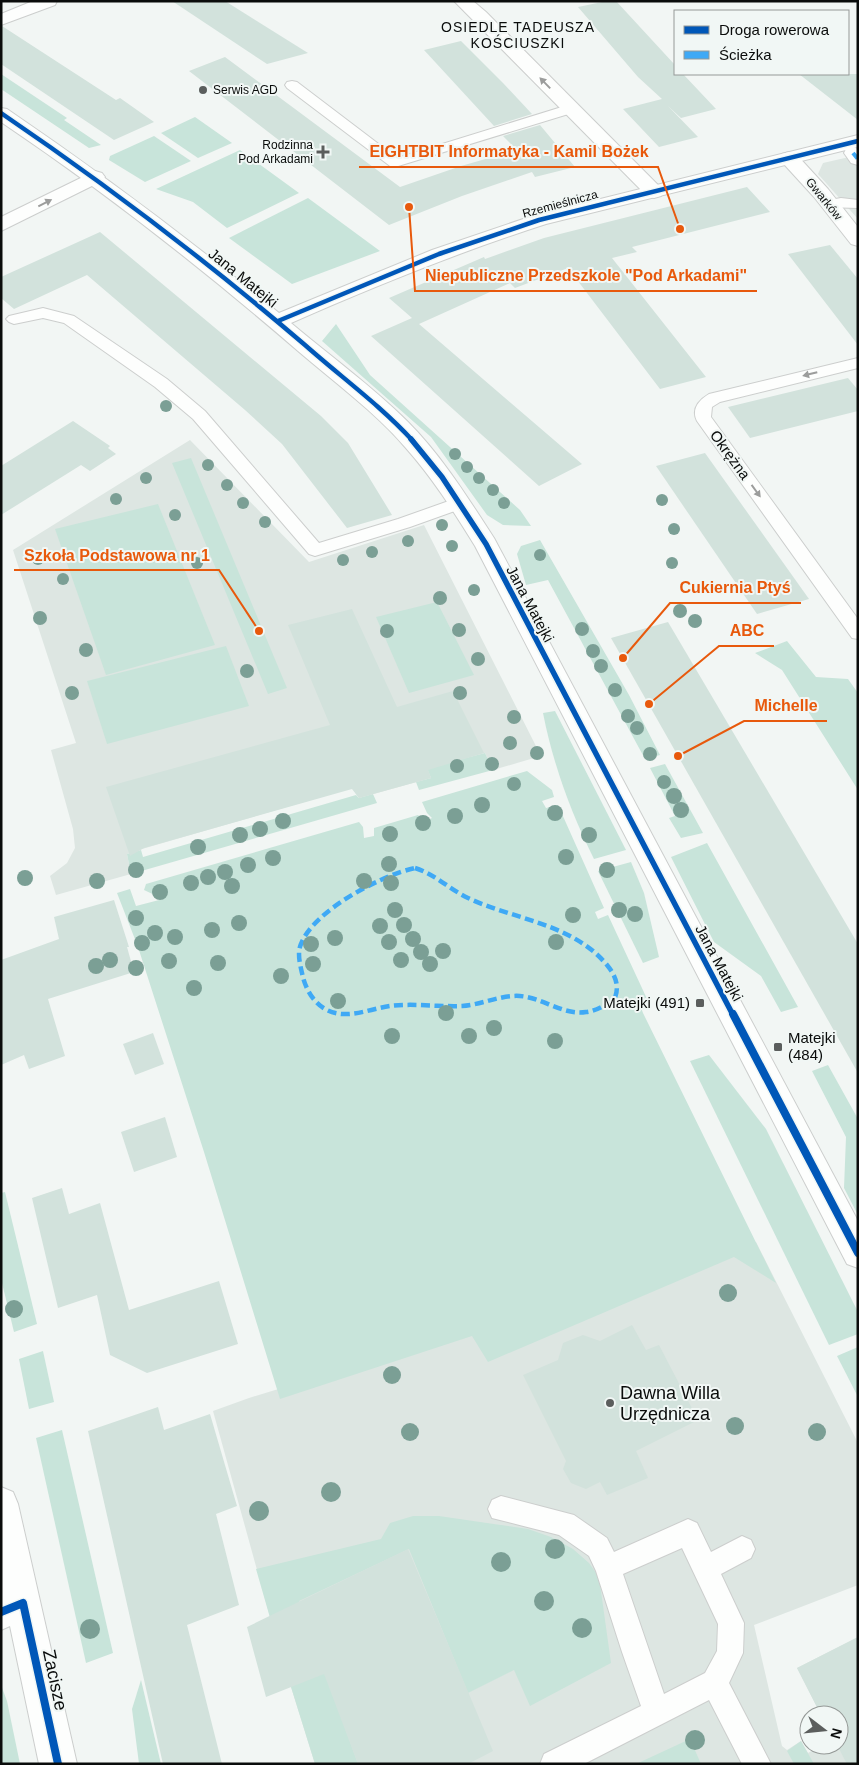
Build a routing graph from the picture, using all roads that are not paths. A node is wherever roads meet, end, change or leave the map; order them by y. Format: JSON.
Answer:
{"nodes":[{"id":1,"x":49,"y":1,"type":"edge"},
{"id":2,"x":462,"y":1,"type":"edge"},
{"id":3,"x":1,"y":20,"type":"edge"},
{"id":4,"x":292,"y":85,"type":"dead end"},
{"id":5,"x":570,"y":109,"type":"junction"},
{"id":6,"x":1,"y":113,"type":"edge"},
{"id":7,"x":856,"y":151,"type":"edge"},
{"id":8,"x":789,"y":158,"type":"junction"},
{"id":9,"x":95,"y":178,"type":"junction"},
{"id":10,"x":654,"y":192,"type":"junction"},
{"id":11,"x":829,"y":204,"type":"junction"},
{"id":12,"x":858,"y":204,"type":"edge"},
{"id":13,"x":1,"y":224,"type":"edge"},
{"id":14,"x":858,"y":240,"type":"edge"},
{"id":15,"x":14,"y":319,"type":"dead end"},
{"id":16,"x":278,"y":321,"type":"junction"},
{"id":17,"x":858,"y":363,"type":"edge"},
{"id":18,"x":460,"y":504,"type":"junction"},
{"id":19,"x":858,"y":633,"type":"edge"},
{"id":20,"x":858,"y":1253,"type":"edge"},
{"id":21,"x":1,"y":1504,"type":"edge"},
{"id":22,"x":501,"y":1509,"type":"dead end"},
{"id":23,"x":742,"y":1549,"type":"dead end"},
{"id":24,"x":608,"y":1568,"type":"junction"},
{"id":25,"x":705,"y":1569,"type":"junction"},
{"id":26,"x":12,"y":1608,"type":"edge"},
{"id":27,"x":715,"y":1684,"type":"junction"},
{"id":28,"x":657,"y":1711,"type":"junction"},
{"id":29,"x":58,"y":1764,"type":"edge"},
{"id":30,"x":554,"y":1764,"type":"edge"},
{"id":31,"x":757,"y":1764,"type":"edge"}],
"edges":[{"from":1,"to":3,"type":"street"},
{"from":5,"to":2,"type":"street","one_way":true},
{"from":4,"to":5,"type":"lane"},
{"from":5,"to":10,"type":"street"},
{"from":6,"to":9,"type":"street","name":"Jana Matejki"},
{"from":7,"to":8,"type":"street","name":"Rzemieślnicza"},
{"from":8,"to":10,"type":"street","name":"Rzemieślnicza"},
{"from":8,"to":11,"type":"street","name":"Gwarków"},
{"from":13,"to":9,"type":"street","one_way":true},
{"from":9,"to":16,"type":"street","name":"Jana Matejki"},
{"from":10,"to":16,"type":"street","name":"Rzemieślnicza"},
{"from":11,"to":12,"type":"lane"},
{"from":11,"to":14,"type":"street","name":"Gwarków"},
{"from":15,"to":18,"type":"lane"},
{"from":16,"to":18,"type":"street","name":"Jana Matejki"},
{"from":17,"to":19,"type":"lane","name":"Okrężna","one_way":true},
{"from":18,"to":20,"type":"street","name":"Jana Matejki"},
{"from":21,"to":26,"type":"street","name":"Zacisze"},
{"from":22,"to":24,"type":"lane"},
{"from":23,"to":25,"type":"lane"},
{"from":24,"to":25,"type":"lane"},
{"from":24,"to":28,"type":"lane"},
{"from":25,"to":27,"type":"lane"},
{"from":26,"to":29,"type":"street","name":"Zacisze"},
{"from":27,"to":28,"type":"lane"},
{"from":27,"to":31,"type":"lane"},
{"from":28,"to":30,"type":"lane"}]}
